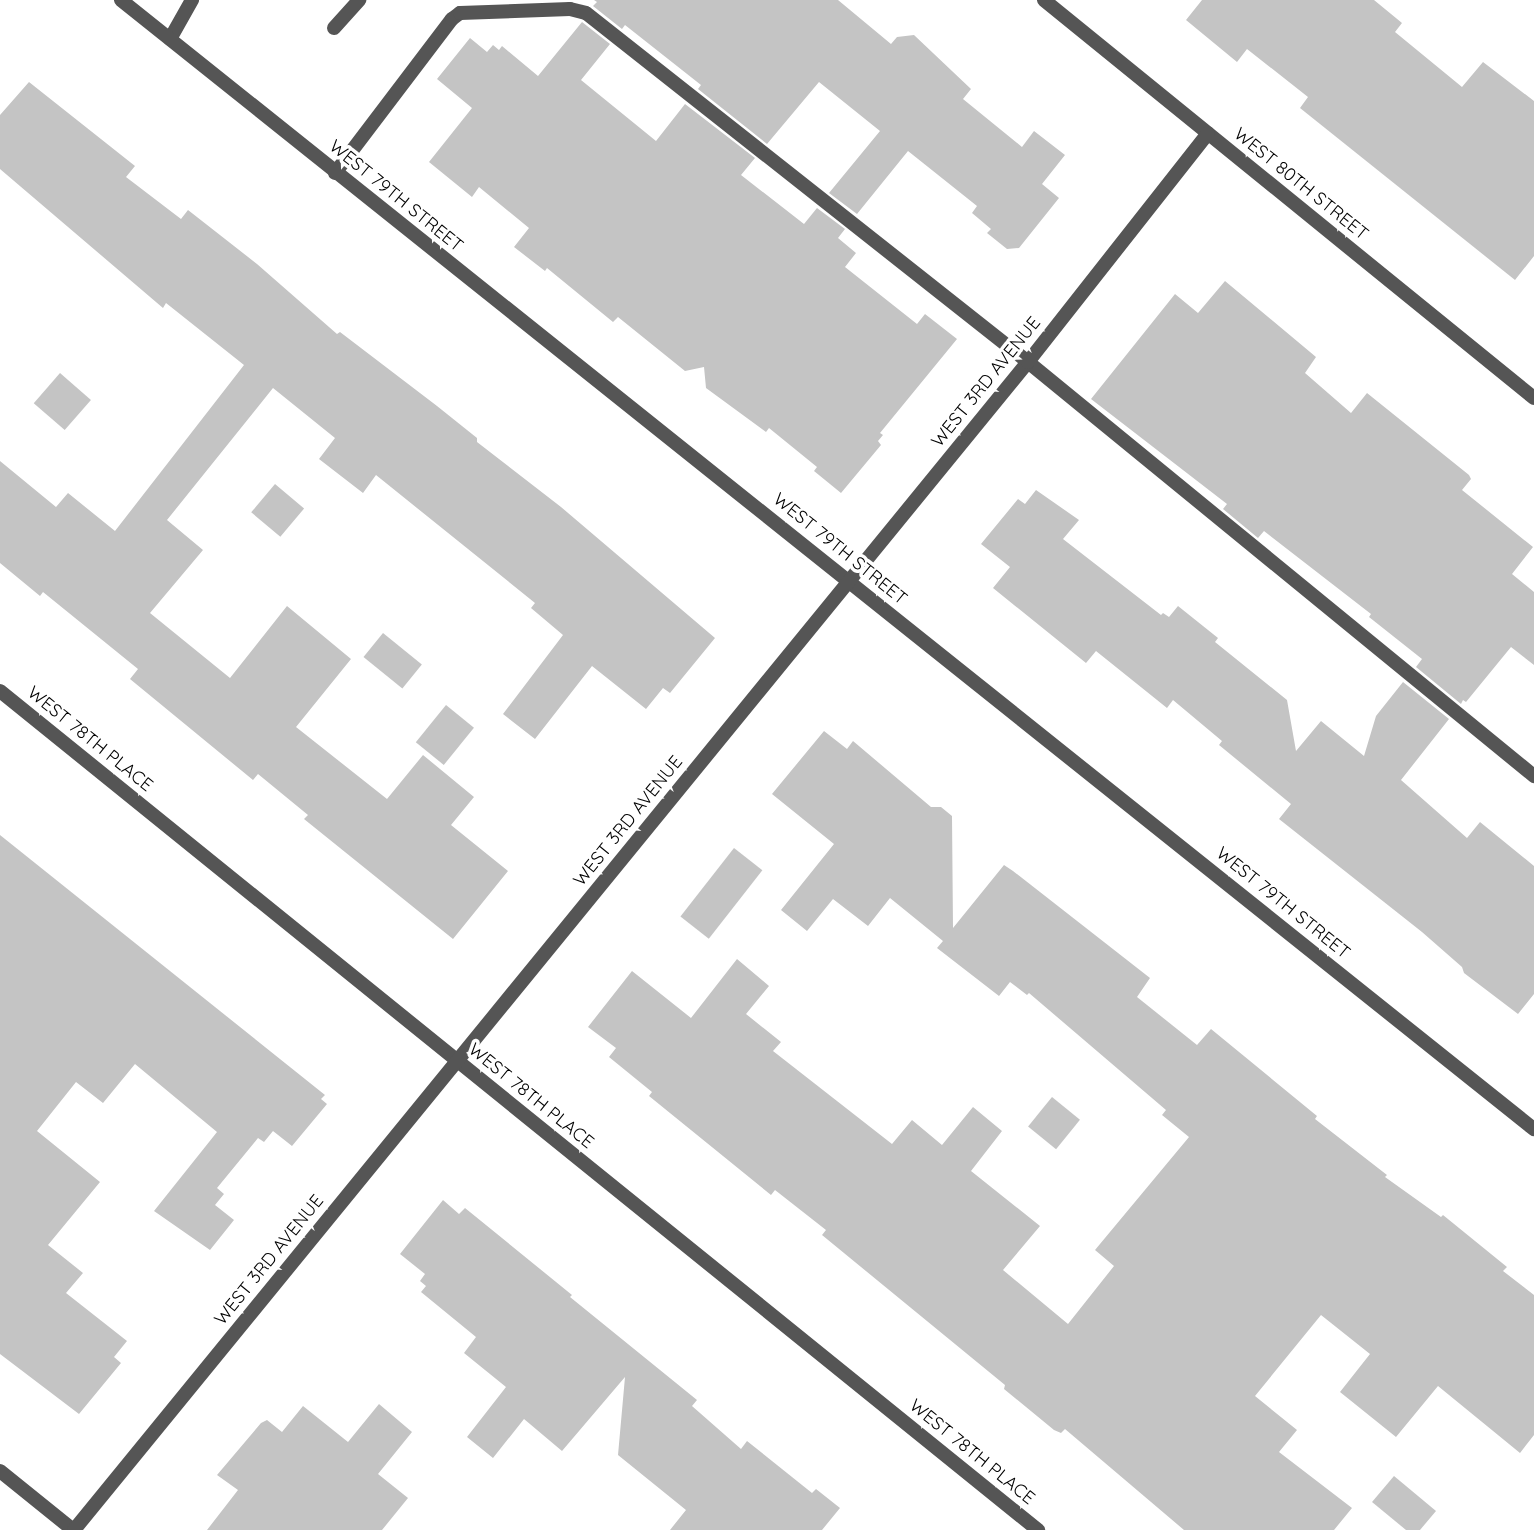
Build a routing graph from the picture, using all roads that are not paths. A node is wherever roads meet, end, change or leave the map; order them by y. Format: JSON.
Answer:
{"nodes":[{"id":1,"x":121,"y":0,"type":"edge"},
{"id":2,"x":359,"y":0,"type":"edge"},
{"id":3,"x":1044,"y":0,"type":"edge"},
{"id":4,"x":193,"y":1,"type":"edge"},
{"id":5,"x":334,"y":28,"type":"dead end"},
{"id":6,"x":170,"y":39,"type":"junction"},
{"id":7,"x":1208,"y":133,"type":"junction"},
{"id":8,"x":335,"y":173,"type":"junction"},
{"id":9,"x":1028,"y":362,"type":"junction"},
{"id":10,"x":1534,"y":398,"type":"edge"},
{"id":11,"x":849,"y":581,"type":"junction"},
{"id":12,"x":0,"y":691,"type":"edge"},
{"id":13,"x":1534,"y":776,"type":"edge"},
{"id":14,"x":456,"y":1060,"type":"junction"},
{"id":15,"x":1534,"y":1129,"type":"edge"},
{"id":16,"x":0,"y":1471,"type":"edge"},
{"id":17,"x":74,"y":1530,"type":"edge"},
{"id":18,"x":1038,"y":1530,"type":"edge"}],
"edges":[{"from":1,"to":6,"type":"street","name":"WEST 79TH STREET"},
{"from":2,"to":5,"type":"street"},
{"from":3,"to":7,"type":"street","name":"WEST 80TH STREET"},
{"from":4,"to":6,"type":"street"},
{"from":6,"to":8,"type":"street","name":"WEST 79TH STREET"},
{"from":7,"to":9,"type":"street","name":"WEST 3RD AVENUE"},
{"from":7,"to":10,"type":"street","name":"WEST 80TH STREET"},
{"from":8,"to":9,"type":"street"},
{"from":8,"to":11,"type":"street","name":"WEST 79TH STREET"},
{"from":9,"to":11,"type":"street","name":"WEST 3RD AVENUE"},
{"from":9,"to":13,"type":"street"},
{"from":11,"to":14,"type":"street","name":"WEST 3RD AVENUE"},
{"from":11,"to":15,"type":"street","name":"WEST 79TH STREET"},
{"from":12,"to":14,"type":"street","name":"WEST 78TH PLACE"},
{"from":14,"to":17,"type":"street","name":"WEST 3RD AVENUE"},
{"from":14,"to":18,"type":"street","name":"WEST 78TH PLACE"},
{"from":16,"to":17,"type":"street"}]}
